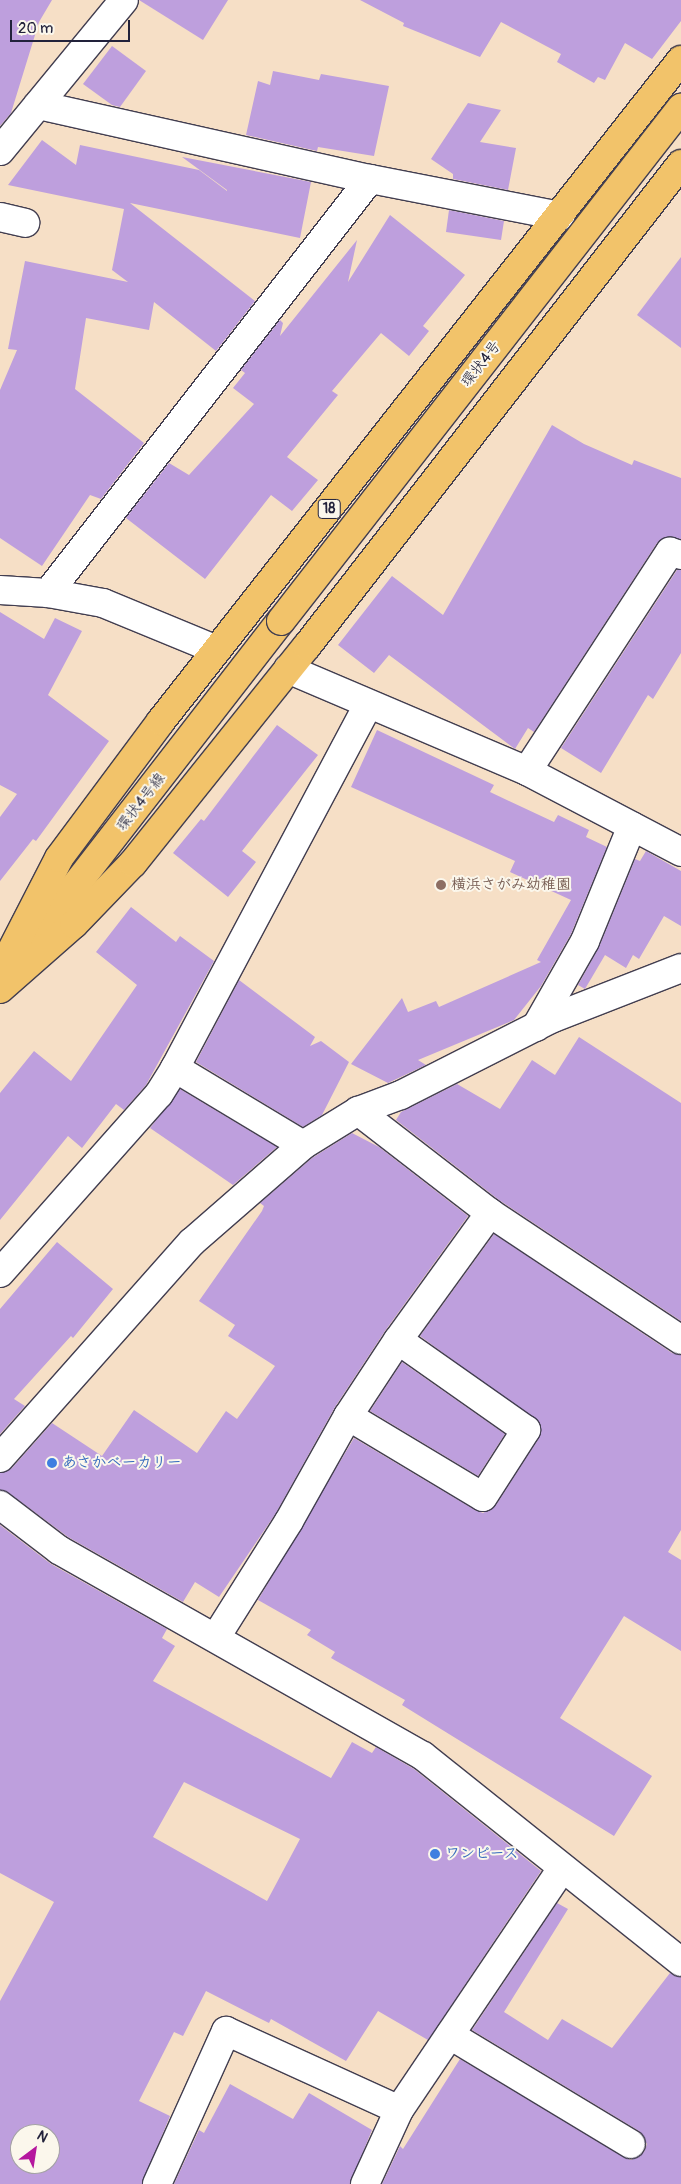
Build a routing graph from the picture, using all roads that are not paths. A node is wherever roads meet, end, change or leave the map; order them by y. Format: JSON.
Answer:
{"nodes":[{"id":1,"x":124,"y":0,"type":"edge"},
{"id":2,"x":681,"y":60,"type":"edge"},
{"id":3,"x":38,"y":105,"type":"junction"},
{"id":4,"x":681,"y":108,"type":"edge"},
{"id":5,"x":0,"y":151,"type":"edge"},
{"id":6,"x":606,"y":157,"type":"junction"},
{"id":7,"x":681,"y":164,"type":"edge"},
{"id":8,"x":370,"y":178,"type":"junction"},
{"id":9,"x":656,"y":196,"type":"junction"},
{"id":10,"x":560,"y":216,"type":"junction"},
{"id":11,"x":681,"y":555,"type":"edge"},
{"id":12,"x":0,"y":590,"type":"edge"},
{"id":13,"x":48,"y":593,"type":"junction"},
{"id":14,"x":281,"y":621,"type":"joint"},
{"id":15,"x":217,"y":650,"type":"junction"},
{"id":16,"x":288,"y":669,"type":"junction"},
{"id":17,"x":368,"y":705,"type":"junction"},
{"id":18,"x":527,"y":771,"type":"junction"},
{"id":19,"x":632,"y":826,"type":"junction"},
{"id":20,"x":681,"y":852,"type":"edge"},
{"id":21,"x":681,"y":968,"type":"edge"},
{"id":22,"x":0,"y":973,"type":"edge"},
{"id":23,"x":0,"y":983,"type":"edge"},
{"id":24,"x":0,"y":989,"type":"edge"},
{"id":25,"x":536,"y":1027,"type":"junction"},
{"id":26,"x":175,"y":1068,"type":"junction"},
{"id":27,"x":358,"y":1111,"type":"junction"},
{"id":28,"x":303,"y":1145,"type":"junction"},
{"id":29,"x":490,"y":1213,"type":"junction"},
{"id":30,"x":0,"y":1273,"type":"edge"},
{"id":31,"x":398,"y":1340,"type":"junction"},
{"id":32,"x":681,"y":1340,"type":"edge"},
{"id":33,"x":348,"y":1416,"type":"junction"},
{"id":34,"x":0,"y":1458,"type":"edge"},
{"id":35,"x":0,"y":1505,"type":"edge"},
{"id":36,"x":216,"y":1637,"type":"junction"},
{"id":37,"x":562,"y":1868,"type":"junction"},
{"id":38,"x":681,"y":1962,"type":"edge"},
{"id":39,"x":450,"y":2035,"type":"junction"},
{"id":40,"x":399,"y":2110,"type":"junction"},
{"id":41,"x":631,"y":2144,"type":"dead end"},
{"id":42,"x":157,"y":2184,"type":"edge"},
{"id":43,"x":365,"y":2184,"type":"edge"}],
"edges":[{"from":1,"to":3,"type":"street"},
{"from":2,"to":6,"type":"main road","number":"18"},
{"from":3,"to":5,"type":"street"},
{"from":3,"to":8,"type":"street"},
{"from":4,"to":14,"type":"main road","name":"環状4号","number":"18","bridge":true},
{"from":6,"to":9,"type":"main road"},
{"from":6,"to":10,"type":"main road","number":"18"},
{"from":7,"to":9,"type":"main road"},
{"from":8,"to":10,"type":"street"},
{"from":8,"to":13,"type":"street"},
{"from":9,"to":16,"type":"main road"},
{"from":10,"to":15,"type":"main road","number":"18"},
{"from":11,"to":18,"type":"street"},
{"from":12,"to":13,"type":"street"},
{"from":13,"to":15,"type":"street"},
{"from":14,"to":23,"type":"main road","name":"環状4号線","number":"18"},
{"from":15,"to":22,"type":"main road","number":"18"},
{"from":16,"to":17,"type":"street"},
{"from":16,"to":24,"type":"main road"},
{"from":17,"to":18,"type":"street"},
{"from":17,"to":26,"type":"street"},
{"from":18,"to":19,"type":"street"},
{"from":19,"to":20,"type":"street"},
{"from":19,"to":25,"type":"street"},
{"from":21,"to":25,"type":"street"},
{"from":25,"to":27,"type":"street"},
{"from":26,"to":28,"type":"street"},
{"from":26,"to":30,"type":"street"},
{"from":27,"to":28,"type":"street"},
{"from":27,"to":29,"type":"street"},
{"from":28,"to":34,"type":"street"},
{"from":29,"to":31,"type":"street"},
{"from":29,"to":32,"type":"street"},
{"from":31,"to":33,"type":"street"},
{"from":31,"to":33,"type":"street"},
{"from":33,"to":36,"type":"street"},
{"from":35,"to":36,"type":"street"},
{"from":36,"to":37,"type":"street"},
{"from":37,"to":38,"type":"street"},
{"from":37,"to":39,"type":"street"},
{"from":39,"to":40,"type":"street"},
{"from":39,"to":41,"type":"street"},
{"from":40,"to":42,"type":"street"},
{"from":40,"to":43,"type":"street"}]}
